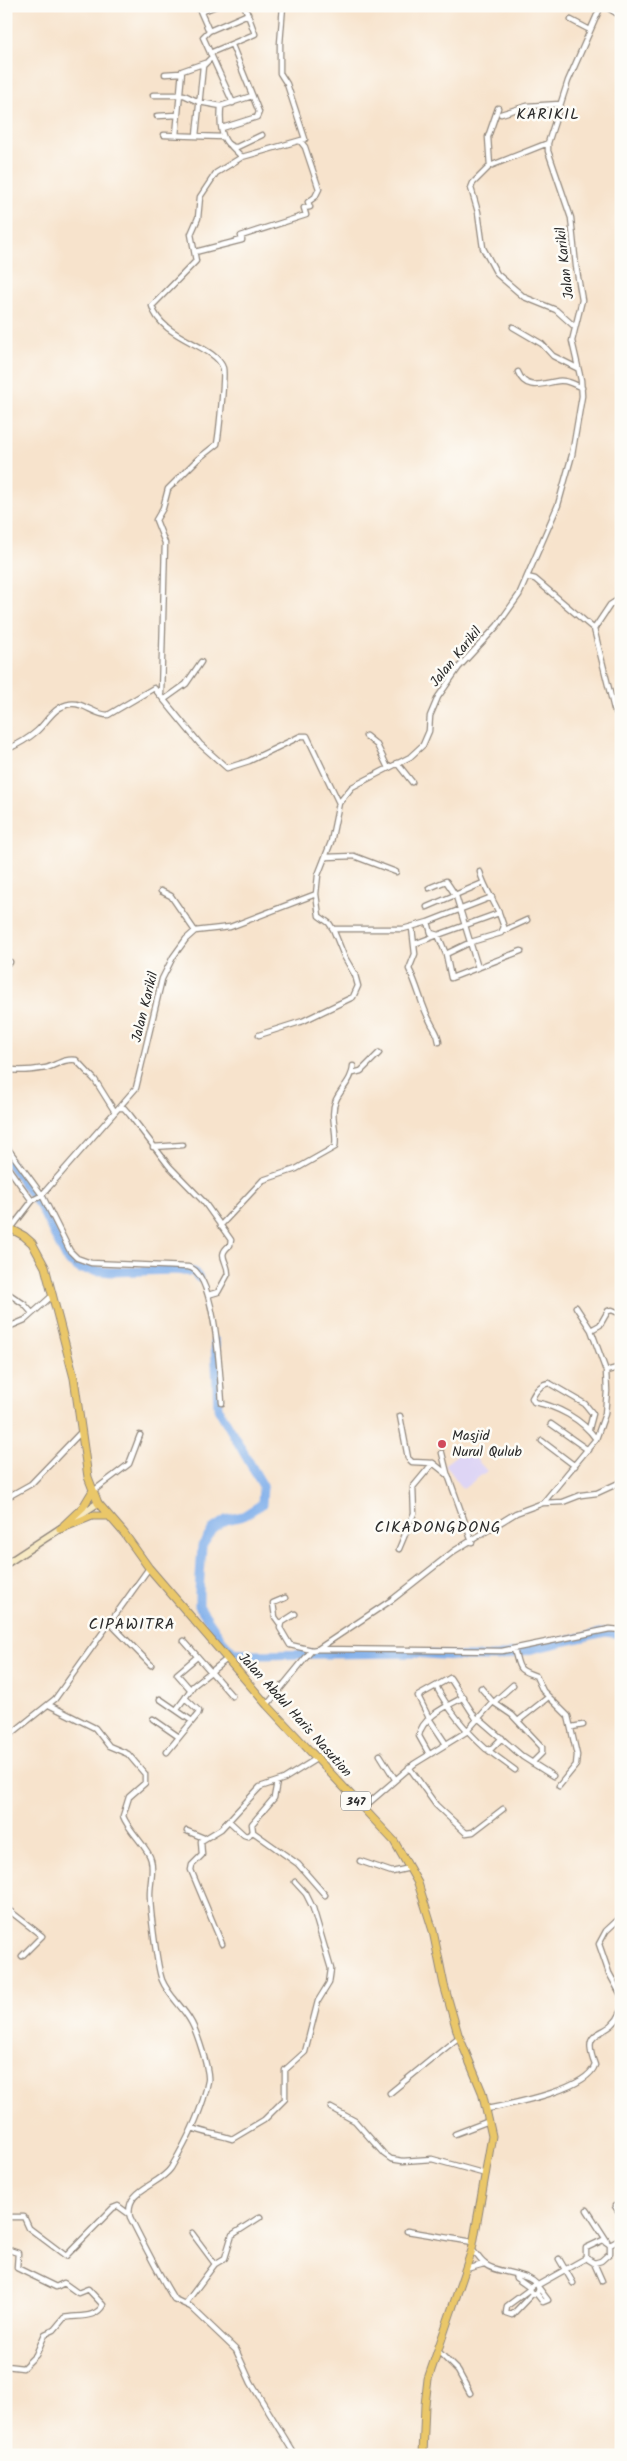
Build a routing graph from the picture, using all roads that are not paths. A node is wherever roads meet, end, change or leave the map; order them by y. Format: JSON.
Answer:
{"nodes":[{"id":1,"x":198,"y":6,"type":"edge"},
{"id":2,"x":216,"y":6,"type":"edge"},
{"id":3,"x":245,"y":6,"type":"edge"},
{"id":4,"x":284,"y":6,"type":"edge"},
{"id":5,"x":601,"y":6,"type":"edge"},
{"id":6,"x":606,"y":7,"type":"edge"},
{"id":7,"x":201,"y":12,"type":"junction"},
{"id":8,"x":248,"y":14,"type":"junction"},
{"id":9,"x":621,"y":16,"type":"edge"},
{"id":10,"x":571,"y":20,"type":"dead end"},
{"id":11,"x":590,"y":30,"type":"junction"},
{"id":12,"x":209,"y":31,"type":"junction"},
{"id":13,"x":232,"y":45,"type":"junction"},
{"id":14,"x":211,"y":55,"type":"junction"},
{"id":15,"x":204,"y":62,"type":"junction"},
{"id":16,"x":181,"y":73,"type":"junction"},
{"id":17,"x":165,"y":74,"type":"dead end"},
{"id":18,"x":153,"y":95,"type":"dead end"},
{"id":19,"x":179,"y":95,"type":"junction"},
{"id":20,"x":252,"y":96,"type":"junction"},
{"id":21,"x":199,"y":102,"type":"junction"},
{"id":22,"x":233,"y":102,"type":"junction"},
{"id":23,"x":560,"y":104,"type":"junction"},
{"id":24,"x":221,"y":106,"type":"junction"},
{"id":25,"x":498,"y":108,"type":"dead end"},
{"id":26,"x":501,"y":114,"type":"dead end"},
{"id":27,"x":177,"y":115,"type":"junction"},
{"id":28,"x":157,"y":116,"type":"dead end"},
{"id":29,"x":222,"y":128,"type":"junction"},
{"id":30,"x":164,"y":135,"type":"dead end"},
{"id":31,"x":176,"y":135,"type":"junction"},
{"id":32,"x":262,"y":135,"type":"dead end"},
{"id":33,"x":196,"y":136,"type":"junction"},
{"id":34,"x":223,"y":137,"type":"junction"},
{"id":35,"x":301,"y":142,"type":"junction"},
{"id":36,"x":548,"y":143,"type":"junction"},
{"id":37,"x":232,"y":147,"type":"junction"},
{"id":38,"x":242,"y":157,"type":"junction"},
{"id":39,"x":490,"y":166,"type":"junction"},
{"id":40,"x":195,"y":252,"type":"junction"},
{"id":41,"x":513,"y":327,"type":"dead end"},
{"id":42,"x":575,"y":327,"type":"junction"},
{"id":43,"x":577,"y":368,"type":"junction"},
{"id":44,"x":518,"y":372,"type":"dead end"},
{"id":45,"x":582,"y":388,"type":"junction"},
{"id":46,"x":527,"y":577,"type":"junction"},
{"id":47,"x":621,"y":598,"type":"edge"},
{"id":48,"x":594,"y":630,"type":"junction"},
{"id":49,"x":201,"y":662,"type":"dead end"},
{"id":50,"x":161,"y":694,"type":"junction"},
{"id":51,"x":165,"y":699,"type":"junction"},
{"id":52,"x":621,"y":719,"type":"edge"},
{"id":53,"x":366,"y":736,"type":"dead end"},
{"id":54,"x":6,"y":750,"type":"edge"},
{"id":55,"x":398,"y":764,"type":"junction"},
{"id":56,"x":388,"y":768,"type":"junction"},
{"id":57,"x":412,"y":782,"type":"dead end"},
{"id":58,"x":339,"y":803,"type":"junction"},
{"id":59,"x":326,"y":858,"type":"junction"},
{"id":60,"x":396,"y":872,"type":"dead end"},
{"id":61,"x":480,"y":872,"type":"dead end"},
{"id":62,"x":483,"y":883,"type":"junction"},
{"id":63,"x":429,"y":888,"type":"dead end"},
{"id":64,"x":161,"y":891,"type":"dead end"},
{"id":65,"x":316,"y":894,"type":"junction"},
{"id":66,"x":456,"y":896,"type":"junction"},
{"id":67,"x":492,"y":897,"type":"junction"},
{"id":68,"x":427,"y":907,"type":"dead end"},
{"id":69,"x":460,"y":910,"type":"junction"},
{"id":70,"x":499,"y":913,"type":"junction"},
{"id":71,"x":527,"y":920,"type":"dead end"},
{"id":72,"x":428,"y":922,"type":"junction"},
{"id":73,"x":464,"y":927,"type":"junction"},
{"id":74,"x":412,"y":928,"type":"junction"},
{"id":75,"x":333,"y":929,"type":"junction"},
{"id":76,"x":195,"y":931,"type":"junction"},
{"id":77,"x":504,"y":931,"type":"junction"},
{"id":78,"x":438,"y":935,"type":"junction"},
{"id":79,"x":471,"y":942,"type":"junction"},
{"id":80,"x":414,"y":944,"type":"junction"},
{"id":81,"x":521,"y":952,"type":"dead end"},
{"id":82,"x":446,"y":954,"type":"junction"},
{"id":83,"x":478,"y":968,"type":"junction"},
{"id":84,"x":259,"y":1035,"type":"dead end"},
{"id":85,"x":439,"y":1042,"type":"dead end"},
{"id":86,"x":379,"y":1053,"type":"dead end"},
{"id":87,"x":353,"y":1066,"type":"dead end"},
{"id":88,"x":6,"y":1069,"type":"edge"},
{"id":89,"x":353,"y":1073,"type":"junction"},
{"id":90,"x":119,"y":1108,"type":"junction"},
{"id":91,"x":115,"y":1112,"type":"junction"},
{"id":92,"x":183,"y":1145,"type":"dead end"},
{"id":93,"x":6,"y":1146,"type":"edge"},
{"id":94,"x":154,"y":1146,"type":"junction"},
{"id":95,"x":6,"y":1165,"type":"edge"},
{"id":96,"x":41,"y":1196,"type":"junction"},
{"id":97,"x":32,"y":1201,"type":"junction"},
{"id":98,"x":220,"y":1226,"type":"junction"},
{"id":99,"x":8,"y":1230,"type":"edge"},
{"id":100,"x":6,"y":1292,"type":"edge"},
{"id":101,"x":52,"y":1295,"type":"junction"},
{"id":102,"x":208,"y":1295,"type":"junction"},
{"id":103,"x":576,"y":1307,"type":"dead end"},
{"id":104,"x":32,"y":1313,"type":"junction"},
{"id":105,"x":621,"y":1314,"type":"edge"},
{"id":106,"x":6,"y":1328,"type":"edge"},
{"id":107,"x":591,"y":1330,"type":"junction"},
{"id":108,"x":621,"y":1367,"type":"edge"},
{"id":109,"x":606,"y":1372,"type":"junction"},
{"id":110,"x":222,"y":1403,"type":"dead end"},
{"id":111,"x":400,"y":1416,"type":"dead end"},
{"id":112,"x":551,"y":1424,"type":"dead end"},
{"id":113,"x":589,"y":1428,"type":"junction"},
{"id":114,"x":83,"y":1430,"type":"junction"},
{"id":115,"x":140,"y":1435,"type":"dead end"},
{"id":116,"x":596,"y":1439,"type":"junction"},
{"id":117,"x":542,"y":1441,"type":"dead end"},
{"id":118,"x":588,"y":1450,"type":"junction"},
{"id":119,"x":442,"y":1453,"type":"dead end"},
{"id":120,"x":434,"y":1462,"type":"junction"},
{"id":121,"x":575,"y":1466,"type":"junction"},
{"id":122,"x":448,"y":1474,"type":"junction"},
{"id":123,"x":621,"y":1482,"type":"edge"},
{"id":124,"x":92,"y":1492,"type":"junction"},
{"id":125,"x":6,"y":1498,"type":"edge"},
{"id":126,"x":543,"y":1502,"type":"junction"},
{"id":127,"x":98,"y":1503,"type":"junction"},
{"id":128,"x":109,"y":1516,"type":"junction"},
{"id":129,"x":60,"y":1528,"type":"junction"},
{"id":130,"x":472,"y":1542,"type":"junction"},
{"id":131,"x":399,"y":1549,"type":"dead end"},
{"id":132,"x":6,"y":1564,"type":"edge"},
{"id":133,"x":149,"y":1568,"type":"junction"},
{"id":134,"x":285,"y":1598,"type":"dead end"},
{"id":135,"x":295,"y":1614,"type":"dead end"},
{"id":136,"x":109,"y":1622,"type":"junction"},
{"id":137,"x":280,"y":1624,"type":"junction"},
{"id":138,"x":621,"y":1630,"type":"edge"},
{"id":139,"x":184,"y":1641,"type":"dead end"},
{"id":140,"x":318,"y":1649,"type":"junction"},
{"id":141,"x":515,"y":1652,"type":"junction"},
{"id":142,"x":310,"y":1653,"type":"junction"},
{"id":143,"x":197,"y":1657,"type":"junction"},
{"id":144,"x":227,"y":1660,"type":"junction"},
{"id":145,"x":151,"y":1665,"type":"dead end"},
{"id":146,"x":211,"y":1671,"type":"junction"},
{"id":147,"x":513,"y":1685,"type":"dead end"},
{"id":148,"x":436,"y":1686,"type":"junction"},
{"id":149,"x":481,"y":1688,"type":"dead end"},
{"id":150,"x":190,"y":1689,"type":"junction"},
{"id":151,"x":232,"y":1696,"type":"dead end"},
{"id":152,"x":464,"y":1697,"type":"junction"},
{"id":153,"x":185,"y":1698,"type":"junction"},
{"id":154,"x":160,"y":1699,"type":"dead end"},
{"id":155,"x":546,"y":1700,"type":"dead end"},
{"id":156,"x":494,"y":1702,"type":"junction"},
{"id":157,"x":49,"y":1705,"type":"junction"},
{"id":158,"x":267,"y":1705,"type":"junction"},
{"id":159,"x":447,"y":1706,"type":"junction"},
{"id":160,"x":176,"y":1710,"type":"junction"},
{"id":161,"x":152,"y":1719,"type":"dead end"},
{"id":162,"x":477,"y":1719,"type":"junction"},
{"id":163,"x":430,"y":1720,"type":"junction"},
{"id":164,"x":518,"y":1720,"type":"junction"},
{"id":165,"x":192,"y":1721,"type":"junction"},
{"id":166,"x":583,"y":1724,"type":"dead end"},
{"id":167,"x":572,"y":1727,"type":"junction"},
{"id":168,"x":466,"y":1732,"type":"junction"},
{"id":169,"x":179,"y":1737,"type":"junction"},
{"id":170,"x":6,"y":1738,"type":"edge"},
{"id":171,"x":502,"y":1738,"type":"junction"},
{"id":172,"x":446,"y":1744,"type":"junction"},
{"id":173,"x":489,"y":1750,"type":"junction"},
{"id":174,"x":167,"y":1752,"type":"dead end"},
{"id":175,"x":429,"y":1754,"type":"junction"},
{"id":176,"x":380,"y":1755,"type":"dead end"},
{"id":177,"x":316,"y":1759,"type":"junction"},
{"id":178,"x":532,"y":1763,"type":"junction"},
{"id":179,"x":409,"y":1767,"type":"junction"},
{"id":180,"x":515,"y":1770,"type":"dead end"},
{"id":181,"x":553,"y":1776,"type":"dead end"},
{"id":182,"x":395,"y":1779,"type":"junction"},
{"id":183,"x":277,"y":1782,"type":"junction"},
{"id":184,"x":559,"y":1786,"type":"dead end"},
{"id":185,"x":363,"y":1808,"type":"junction"},
{"id":186,"x":503,"y":1809,"type":"dead end"},
{"id":187,"x":229,"y":1821,"type":"junction"},
{"id":188,"x":187,"y":1831,"type":"dead end"},
{"id":189,"x":253,"y":1832,"type":"junction"},
{"id":190,"x":204,"y":1838,"type":"junction"},
{"id":191,"x":360,"y":1861,"type":"dead end"},
{"id":192,"x":410,"y":1868,"type":"junction"},
{"id":193,"x":295,"y":1882,"type":"dead end"},
{"id":194,"x":325,"y":1895,"type":"dead end"},
{"id":195,"x":6,"y":1908,"type":"edge"},
{"id":196,"x":621,"y":1917,"type":"edge"},
{"id":197,"x":222,"y":1944,"type":"dead end"},
{"id":198,"x":22,"y":1956,"type":"dead end"},
{"id":199,"x":621,"y":1995,"type":"edge"},
{"id":200,"x":621,"y":2012,"type":"edge"},
{"id":201,"x":459,"y":2037,"type":"junction"},
{"id":202,"x":390,"y":2093,"type":"dead end"},
{"id":203,"x":331,"y":2108,"type":"dead end"},
{"id":204,"x":487,"y":2109,"type":"junction"},
{"id":205,"x":489,"y":2121,"type":"junction"},
{"id":206,"x":193,"y":2128,"type":"junction"},
{"id":207,"x":455,"y":2134,"type":"dead end"},
{"id":208,"x":486,"y":2174,"type":"junction"},
{"id":209,"x":615,"y":2206,"type":"dead end"},
{"id":210,"x":587,"y":2210,"type":"dead end"},
{"id":211,"x":130,"y":2214,"type":"junction"},
{"id":212,"x":621,"y":2214,"type":"edge"},
{"id":213,"x":6,"y":2217,"type":"edge"},
{"id":214,"x":260,"y":2217,"type":"dead end"},
{"id":215,"x":408,"y":2231,"type":"dead end"},
{"id":216,"x":192,"y":2233,"type":"dead end"},
{"id":217,"x":621,"y":2239,"type":"edge"},
{"id":218,"x":609,"y":2243,"type":"junction"},
{"id":219,"x":473,"y":2246,"type":"junction"},
{"id":220,"x":6,"y":2248,"type":"edge"},
{"id":221,"x":586,"y":2258,"type":"junction"},
{"id":222,"x":559,"y":2259,"type":"dead end"},
{"id":223,"x":594,"y":2263,"type":"junction"},
{"id":224,"x":215,"y":2264,"type":"junction"},
{"id":225,"x":484,"y":2264,"type":"junction"},
{"id":226,"x":466,"y":2269,"type":"junction"},
{"id":227,"x":565,"y":2270,"type":"junction"},
{"id":228,"x":515,"y":2274,"type":"junction"},
{"id":229,"x":602,"y":2282,"type":"dead end"},
{"id":230,"x":573,"y":2283,"type":"dead end"},
{"id":231,"x":537,"y":2286,"type":"junction"},
{"id":232,"x":532,"y":2291,"type":"junction"},
{"id":233,"x":185,"y":2304,"type":"junction"},
{"id":234,"x":438,"y":2352,"type":"junction"},
{"id":235,"x":6,"y":2366,"type":"edge"},
{"id":236,"x":470,"y":2393,"type":"dead end"},
{"id":237,"x":296,"y":2455,"type":"edge"},
{"id":238,"x":423,"y":2455,"type":"edge"}],
"edges":[{"from":1,"to":7,"type":"street"},
{"from":2,"to":7,"type":"street"},
{"from":3,"to":8,"type":"street"},
{"from":4,"to":35,"type":"street"},
{"from":5,"to":11,"type":"street"},
{"from":6,"to":9,"type":"street"},
{"from":7,"to":12,"type":"street"},
{"from":8,"to":12,"type":"street"},
{"from":8,"to":13,"type":"street"},
{"from":10,"to":11,"type":"street"},
{"from":11,"to":23,"type":"street"},
{"from":12,"to":14,"type":"street"},
{"from":13,"to":14,"type":"street"},
{"from":13,"to":20,"type":"street"},
{"from":14,"to":15,"type":"street"},
{"from":14,"to":22,"type":"street"},
{"from":15,"to":16,"type":"street"},
{"from":15,"to":21,"type":"street"},
{"from":16,"to":17,"type":"street"},
{"from":16,"to":19,"type":"street"},
{"from":18,"to":19,"type":"street"},
{"from":19,"to":21,"type":"street"},
{"from":19,"to":27,"type":"street"},
{"from":20,"to":22,"type":"street"},
{"from":20,"to":29,"type":"street"},
{"from":21,"to":24,"type":"street"},
{"from":21,"to":33,"type":"street"},
{"from":22,"to":24,"type":"street"},
{"from":23,"to":26,"type":"street"},
{"from":23,"to":36,"type":"street"},
{"from":24,"to":29,"type":"street"},
{"from":25,"to":39,"type":"street"},
{"from":27,"to":28,"type":"street"},
{"from":27,"to":31,"type":"street"},
{"from":29,"to":34,"type":"street"},
{"from":30,"to":31,"type":"street"},
{"from":31,"to":33,"type":"street"},
{"from":32,"to":37,"type":"street"},
{"from":33,"to":34,"type":"street"},
{"from":34,"to":37,"type":"street"},
{"from":35,"to":38,"type":"street"},
{"from":35,"to":40,"type":"street"},
{"from":36,"to":39,"type":"street"},
{"from":36,"to":42,"type":"street","name":"Jalan Karikil"},
{"from":37,"to":38,"type":"street"},
{"from":38,"to":40,"type":"street"},
{"from":39,"to":42,"type":"street"},
{"from":40,"to":50,"type":"street"},
{"from":41,"to":43,"type":"street"},
{"from":42,"to":43,"type":"street","name":"Jalan Karikil"},
{"from":43,"to":45,"type":"street","name":"Jalan Karikil"},
{"from":44,"to":45,"type":"street"},
{"from":45,"to":46,"type":"street","name":"Jalan Karikil"},
{"from":46,"to":48,"type":"street"},
{"from":46,"to":55,"type":"street","name":"Jalan Karikil"},
{"from":47,"to":48,"type":"street"},
{"from":48,"to":52,"type":"street"},
{"from":49,"to":51,"type":"street"},
{"from":50,"to":51,"type":"street"},
{"from":50,"to":54,"type":"street"},
{"from":51,"to":58,"type":"street"},
{"from":53,"to":56,"type":"street"},
{"from":55,"to":56,"type":"street","name":"Jalan Karikil"},
{"from":55,"to":57,"type":"street"},
{"from":56,"to":58,"type":"street","name":"Jalan Karikil"},
{"from":58,"to":59,"type":"street","name":"Jalan Karikil"},
{"from":59,"to":60,"type":"street"},
{"from":59,"to":65,"type":"street","name":"Jalan Karikil"},
{"from":61,"to":62,"type":"street"},
{"from":62,"to":66,"type":"street"},
{"from":62,"to":67,"type":"street"},
{"from":63,"to":66,"type":"street"},
{"from":64,"to":76,"type":"street"},
{"from":65,"to":75,"type":"street"},
{"from":65,"to":76,"type":"street"},
{"from":66,"to":68,"type":"street"},
{"from":66,"to":69,"type":"street"},
{"from":67,"to":69,"type":"street"},
{"from":67,"to":70,"type":"street"},
{"from":69,"to":72,"type":"street"},
{"from":69,"to":73,"type":"street"},
{"from":70,"to":73,"type":"street"},
{"from":70,"to":77,"type":"street"},
{"from":71,"to":77,"type":"street"},
{"from":72,"to":74,"type":"street"},
{"from":72,"to":78,"type":"street"},
{"from":73,"to":78,"type":"street"},
{"from":73,"to":79,"type":"street"},
{"from":74,"to":75,"type":"street"},
{"from":74,"to":80,"type":"street"},
{"from":75,"to":84,"type":"street"},
{"from":76,"to":90,"type":"street","name":"Jalan Karikil"},
{"from":77,"to":79,"type":"street"},
{"from":78,"to":80,"type":"street"},
{"from":78,"to":82,"type":"street"},
{"from":79,"to":82,"type":"street"},
{"from":79,"to":83,"type":"street"},
{"from":80,"to":85,"type":"street"},
{"from":81,"to":83,"type":"street"},
{"from":82,"to":83,"type":"street"},
{"from":86,"to":89,"type":"street"},
{"from":87,"to":89,"type":"street"},
{"from":88,"to":91,"type":"street"},
{"from":89,"to":98,"type":"street"},
{"from":90,"to":91,"type":"street","name":"Jalan Karikil"},
{"from":90,"to":94,"type":"street"},
{"from":91,"to":96,"type":"street","name":"Jalan Karikil"},
{"from":92,"to":94,"type":"street"},
{"from":93,"to":96,"type":"street"},
{"from":94,"to":98,"type":"street"},
{"from":95,"to":97,"type":"street"},
{"from":96,"to":97,"type":"street"},
{"from":96,"to":102,"type":"street"},
{"from":97,"to":99,"type":"street"},
{"from":98,"to":102,"type":"street"},
{"from":99,"to":101,"type":"main road","name":"Jalan Abdul Haris Nasution","number":"347"},
{"from":100,"to":104,"type":"street"},
{"from":101,"to":104,"type":"street"},
{"from":101,"to":114,"type":"main road","name":"Jalan Abdul Haris Nasution","number":"347"},
{"from":102,"to":110,"type":"street"},
{"from":103,"to":107,"type":"street"},
{"from":104,"to":106,"type":"street"},
{"from":105,"to":107,"type":"street"},
{"from":107,"to":109,"type":"street"},
{"from":108,"to":109,"type":"street"},
{"from":109,"to":116,"type":"street"},
{"from":111,"to":120,"type":"street"},
{"from":112,"to":118,"type":"street"},
{"from":113,"to":113,"type":"street"},
{"from":113,"to":116,"type":"street"},
{"from":114,"to":124,"type":"main road","name":"Jalan Abdul Haris Nasution","number":"347"},
{"from":114,"to":125,"type":"street"},
{"from":115,"to":124,"type":"street"},
{"from":116,"to":118,"type":"street"},
{"from":117,"to":121,"type":"street"},
{"from":118,"to":121,"type":"street"},
{"from":119,"to":122,"type":"street"},
{"from":120,"to":122,"type":"street"},
{"from":120,"to":131,"type":"street"},
{"from":121,"to":126,"type":"street"},
{"from":122,"to":130,"type":"street"},
{"from":123,"to":126,"type":"street"},
{"from":124,"to":127,"type":"main road","name":"Jalan Abdul Haris Nasution","number":"347"},
{"from":124,"to":129,"type":"main road"},
{"from":126,"to":130,"type":"street"},
{"from":127,"to":128,"type":"main road","name":"Jalan Abdul Haris Nasution","number":"347"},
{"from":127,"to":129,"type":"street"},
{"from":128,"to":129,"type":"main road"},
{"from":128,"to":133,"type":"main road","name":"Jalan Abdul Haris Nasution","number":"347"},
{"from":129,"to":132,"type":"street"},
{"from":130,"to":140,"type":"street"},
{"from":133,"to":136,"type":"street"},
{"from":133,"to":144,"type":"main road","name":"Jalan Abdul Haris Nasution","number":"347"},
{"from":134,"to":137,"type":"street"},
{"from":135,"to":137,"type":"street"},
{"from":136,"to":145,"type":"street"},
{"from":136,"to":157,"type":"street"},
{"from":137,"to":142,"type":"street"},
{"from":138,"to":141,"type":"street"},
{"from":139,"to":143,"type":"street"},
{"from":140,"to":141,"type":"street"},
{"from":140,"to":142,"type":"street"},
{"from":141,"to":167,"type":"street"},
{"from":142,"to":158,"type":"street"},
{"from":143,"to":146,"type":"street"},
{"from":143,"to":150,"type":"street"},
{"from":144,"to":146,"type":"street"},
{"from":144,"to":158,"type":"main road","name":"Jalan Abdul Haris Nasution","number":"347"},
{"from":146,"to":150,"type":"street"},
{"from":146,"to":151,"type":"street"},
{"from":147,"to":156,"type":"street"},
{"from":148,"to":152,"type":"street"},
{"from":148,"to":159,"type":"street"},
{"from":148,"to":163,"type":"street"},
{"from":149,"to":156,"type":"street"},
{"from":150,"to":153,"type":"street"},
{"from":152,"to":159,"type":"street"},
{"from":152,"to":162,"type":"street"},
{"from":153,"to":160,"type":"street"},
{"from":153,"to":165,"type":"street"},
{"from":154,"to":160,"type":"street"},
{"from":155,"to":164,"type":"street"},
{"from":156,"to":162,"type":"street"},
{"from":156,"to":164,"type":"street"},
{"from":157,"to":170,"type":"street"},
{"from":157,"to":206,"type":"street"},
{"from":158,"to":177,"type":"main road","name":"Jalan Abdul Haris Nasution","number":"347"},
{"from":159,"to":163,"type":"street"},
{"from":159,"to":168,"type":"street"},
{"from":160,"to":165,"type":"street"},
{"from":161,"to":169,"type":"street"},
{"from":162,"to":168,"type":"street"},
{"from":162,"to":171,"type":"street"},
{"from":163,"to":172,"type":"street"},
{"from":163,"to":175,"type":"street"},
{"from":164,"to":178,"type":"street"},
{"from":165,"to":169,"type":"street"},
{"from":166,"to":167,"type":"street"},
{"from":167,"to":184,"type":"street"},
{"from":168,"to":172,"type":"street"},
{"from":168,"to":173,"type":"street"},
{"from":169,"to":174,"type":"street"},
{"from":171,"to":173,"type":"street"},
{"from":171,"to":178,"type":"street"},
{"from":172,"to":175,"type":"street"},
{"from":173,"to":180,"type":"street"},
{"from":175,"to":179,"type":"street"},
{"from":176,"to":182,"type":"street"},
{"from":177,"to":183,"type":"street"},
{"from":177,"to":185,"type":"main road","name":"Jalan Abdul Haris Nasution","number":"347"},
{"from":178,"to":181,"type":"street"},
{"from":179,"to":182,"type":"street"},
{"from":179,"to":186,"type":"street"},
{"from":182,"to":185,"type":"street"},
{"from":183,"to":187,"type":"street"},
{"from":183,"to":189,"type":"street"},
{"from":185,"to":192,"type":"main road","name":"Jalan Abdul Haris Nasution","number":"347"},
{"from":187,"to":189,"type":"street"},
{"from":187,"to":190,"type":"street"},
{"from":188,"to":190,"type":"street"},
{"from":189,"to":194,"type":"street"},
{"from":190,"to":197,"type":"street"},
{"from":191,"to":192,"type":"street"},
{"from":192,"to":201,"type":"main road","name":"Jalan Abdul Haris Nasution","number":"347"},
{"from":193,"to":206,"type":"street"},
{"from":195,"to":198,"type":"street"},
{"from":196,"to":199,"type":"street"},
{"from":200,"to":204,"type":"street"},
{"from":201,"to":202,"type":"street"},
{"from":201,"to":204,"type":"main road","name":"Jalan Abdul Haris Nasution","number":"347"},
{"from":203,"to":208,"type":"street"},
{"from":204,"to":205,"type":"main road","name":"Jalan Abdul Haris Nasution","number":"347"},
{"from":205,"to":207,"type":"street"},
{"from":205,"to":208,"type":"main road","name":"Jalan Abdul Haris Nasution","number":"347"},
{"from":206,"to":211,"type":"street"},
{"from":208,"to":219,"type":"main road","name":"Jalan Abdul Haris Nasution","number":"347"},
{"from":209,"to":212,"type":"street"},
{"from":210,"to":218,"type":"street"},
{"from":211,"to":213,"type":"street"},
{"from":211,"to":233,"type":"street"},
{"from":214,"to":224,"type":"street"},
{"from":215,"to":219,"type":"street"},
{"from":216,"to":224,"type":"street"},
{"from":217,"to":218,"type":"street"},
{"from":218,"to":221,"type":"street"},
{"from":218,"to":223,"type":"street"},
{"from":219,"to":225,"type":"street"},
{"from":219,"to":226,"type":"main road","name":"Jalan Abdul Haris Nasution","number":"347"},
{"from":220,"to":235,"type":"street"},
{"from":221,"to":223,"type":"street"},
{"from":221,"to":227,"type":"street"},
{"from":222,"to":227,"type":"street"},
{"from":223,"to":229,"type":"street"},
{"from":224,"to":233,"type":"street"},
{"from":225,"to":226,"type":"street"},
{"from":225,"to":228,"type":"street"},
{"from":226,"to":234,"type":"main road","name":"Jalan Abdul Haris Nasution","number":"347"},
{"from":227,"to":230,"type":"street"},
{"from":227,"to":231,"type":"street"},
{"from":228,"to":231,"type":"street"},
{"from":228,"to":232,"type":"street"},
{"from":231,"to":232,"type":"street"},
{"from":231,"to":232,"type":"street"},
{"from":231,"to":232,"type":"street"},
{"from":232,"to":232,"type":"street"},
{"from":233,"to":237,"type":"street"},
{"from":234,"to":236,"type":"street"},
{"from":234,"to":238,"type":"main road","name":"Jalan Abdul Haris Nasution","number":"347"}]}
